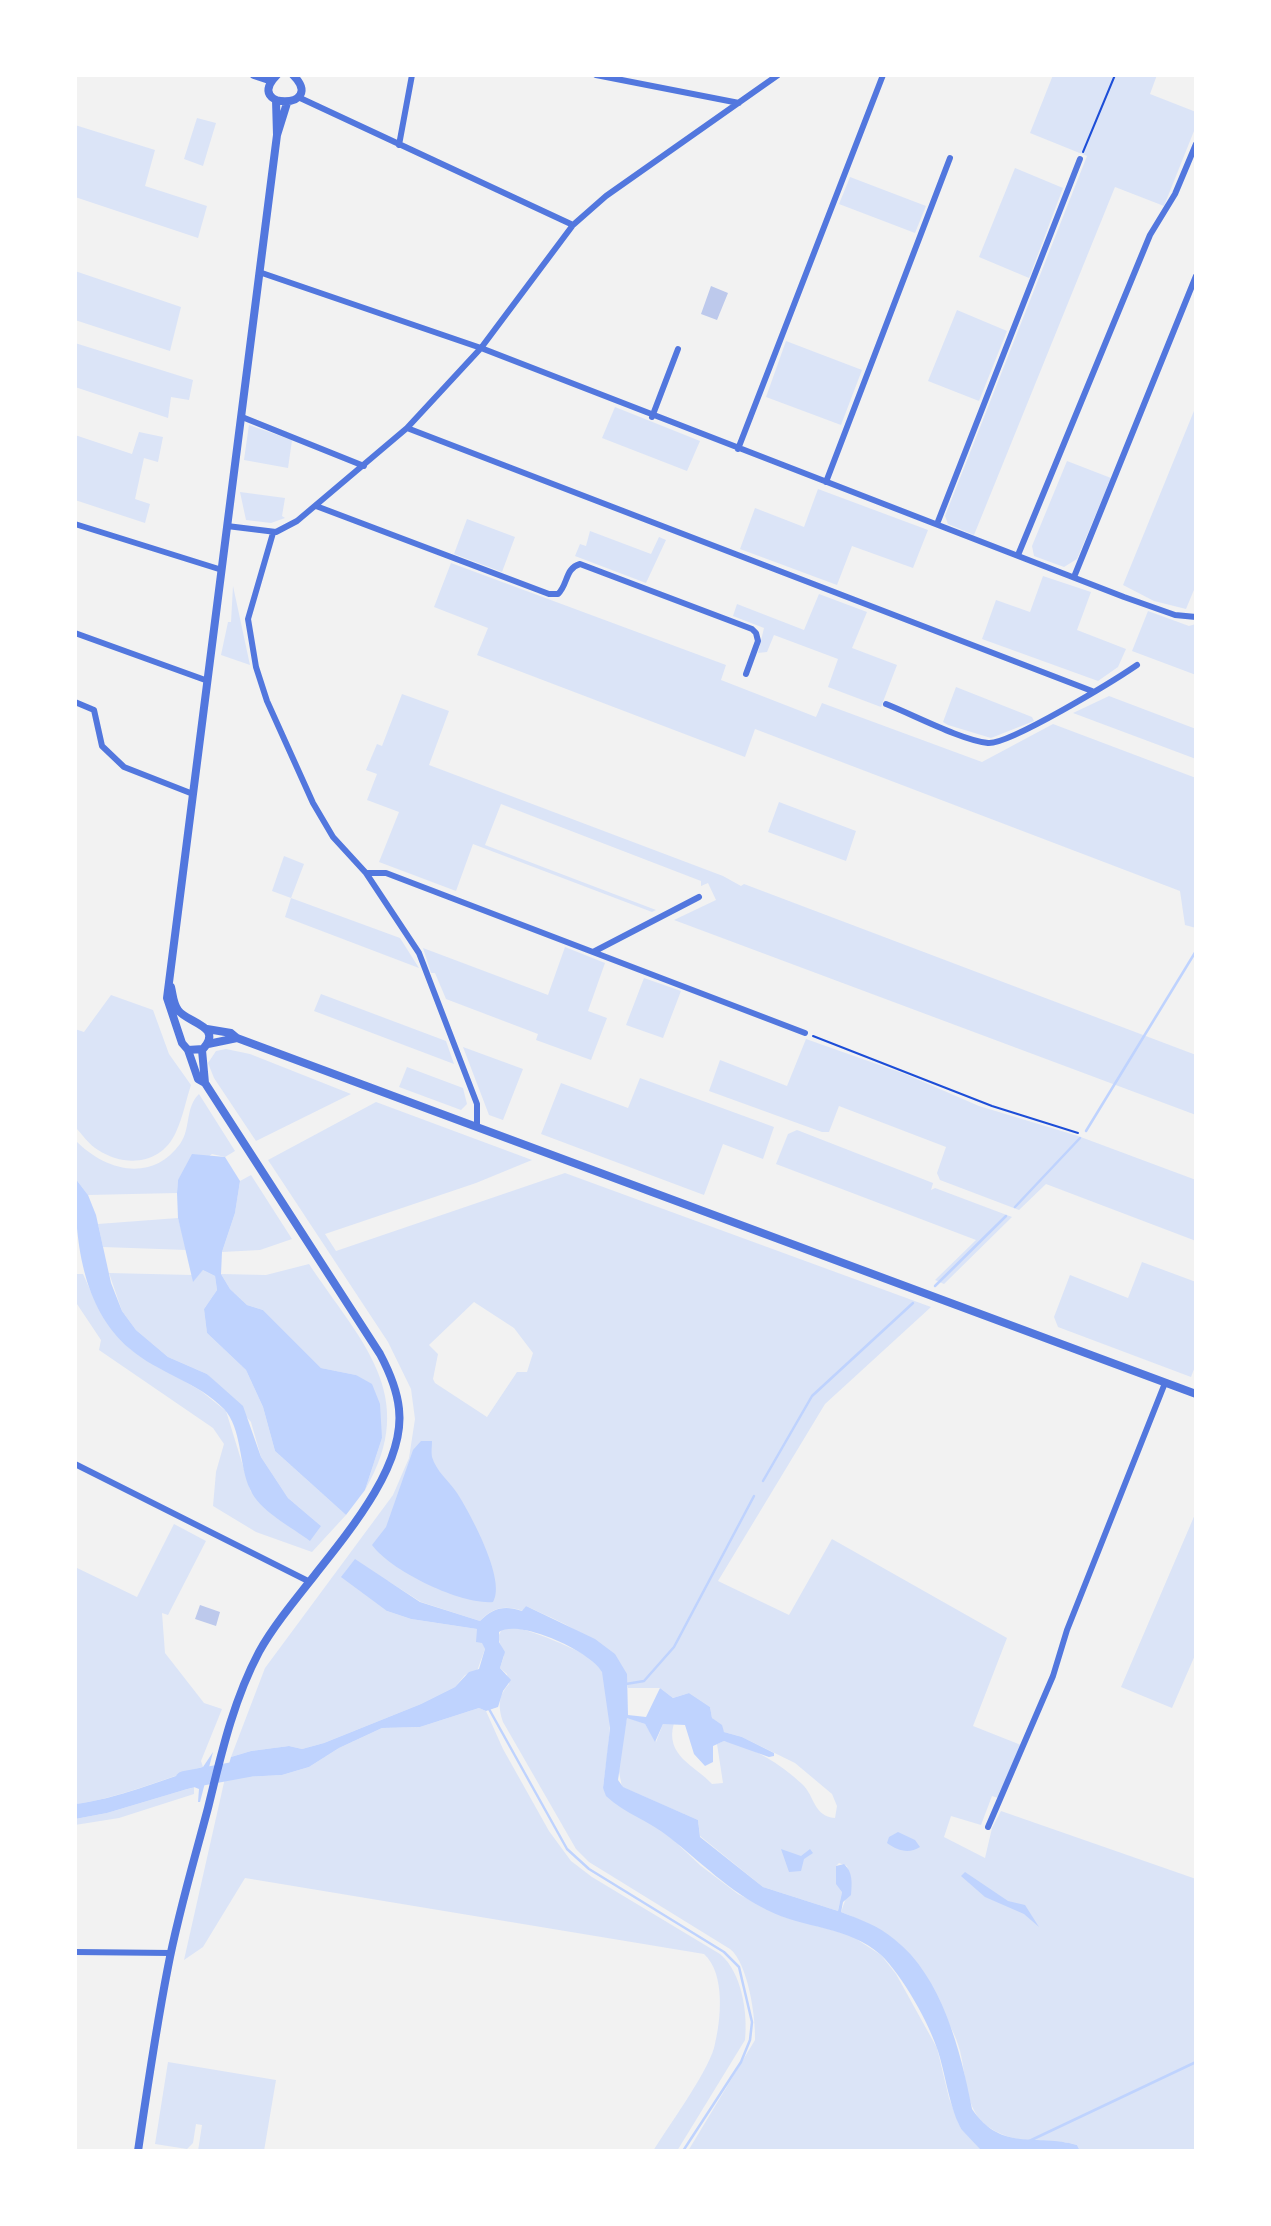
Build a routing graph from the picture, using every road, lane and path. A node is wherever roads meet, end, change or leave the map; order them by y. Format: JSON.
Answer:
{"nodes":[{"id":1,"x":254,"y":75,"type":"edge"},
{"id":2,"x":412,"y":75,"type":"edge"},
{"id":3,"x":596,"y":75,"type":"edge"},
{"id":4,"x":883,"y":75,"type":"edge"},
{"id":5,"x":1115,"y":75,"type":"edge"},
{"id":6,"x":297,"y":76,"type":"edge"},
{"id":7,"x":776,"y":76,"type":"edge"},
{"id":8,"x":274,"y":78,"type":"edge"},
{"id":9,"x":298,"y":97,"type":"junction"},
{"id":10,"x":275,"y":100,"type":"junction"},
{"id":11,"x":287,"y":103,"type":"junction"},
{"id":12,"x":739,"y":103,"type":"junction"},
{"id":13,"x":277,"y":135,"type":"junction"},
{"id":14,"x":1196,"y":144,"type":"edge"},
{"id":15,"x":399,"y":145,"type":"junction"},
{"id":16,"x":950,"y":158,"type":"dead end"},
{"id":17,"x":1080,"y":159,"type":"joint"},
{"id":18,"x":573,"y":225,"type":"junction"},
{"id":19,"x":259,"y":272,"type":"junction"},
{"id":20,"x":1196,"y":276,"type":"edge"},
{"id":21,"x":481,"y":348,"type":"junction"},
{"id":22,"x":678,"y":349,"type":"dead end"},
{"id":23,"x":242,"y":416,"type":"junction"},
{"id":24,"x":652,"y":416,"type":"junction"},
{"id":25,"x":407,"y":428,"type":"junction"},
{"id":26,"x":738,"y":449,"type":"junction"},
{"id":27,"x":364,"y":466,"type":"junction"},
{"id":28,"x":826,"y":482,"type":"junction"},
{"id":29,"x":316,"y":506,"type":"junction"},
{"id":30,"x":75,"y":524,"type":"edge"},
{"id":31,"x":937,"y":524,"type":"junction"},
{"id":32,"x":227,"y":526,"type":"junction"},
{"id":33,"x":273,"y":533,"type":"junction"},
{"id":34,"x":1017,"y":555,"type":"junction"},
{"id":35,"x":222,"y":570,"type":"junction"},
{"id":36,"x":1074,"y":577,"type":"junction"},
{"id":37,"x":1196,"y":617,"type":"edge"},
{"id":38,"x":75,"y":633,"type":"edge"},
{"id":39,"x":1137,"y":665,"type":"dead end"},
{"id":40,"x":746,"y":674,"type":"dead end"},
{"id":41,"x":208,"y":681,"type":"junction"},
{"id":42,"x":1092,"y":691,"type":"junction"},
{"id":43,"x":75,"y":702,"type":"edge"},
{"id":44,"x":887,"y":704,"type":"dead end"},
{"id":45,"x":193,"y":794,"type":"junction"},
{"id":46,"x":366,"y":873,"type":"junction"},
{"id":47,"x":699,"y":897,"type":"dead end"},
{"id":48,"x":595,"y":951,"type":"junction"},
{"id":49,"x":170,"y":986,"type":"junction"},
{"id":50,"x":193,"y":1022,"type":"junction"},
{"id":51,"x":207,"y":1029,"type":"junction"},
{"id":52,"x":181,"y":1033,"type":"junction"},
{"id":53,"x":805,"y":1033,"type":"joint"},
{"id":54,"x":237,"y":1038,"type":"junction"},
{"id":55,"x":205,"y":1047,"type":"junction"},
{"id":56,"x":188,"y":1050,"type":"junction"},
{"id":57,"x":205,"y":1083,"type":"junction"},
{"id":58,"x":477,"y":1126,"type":"junction"},
{"id":59,"x":1078,"y":1133,"type":"dead end"},
{"id":60,"x":1165,"y":1383,"type":"junction"},
{"id":61,"x":1196,"y":1394,"type":"edge"},
{"id":62,"x":75,"y":1464,"type":"edge"},
{"id":63,"x":308,"y":1581,"type":"junction"},
{"id":64,"x":988,"y":1827,"type":"dead end"},
{"id":65,"x":75,"y":1952,"type":"edge"},
{"id":66,"x":171,"y":1953,"type":"junction"},
{"id":67,"x":138,"y":2151,"type":"edge"}],
"edges":[{"from":1,"to":8,"type":"street"},
{"from":2,"to":15,"type":"street"},
{"from":3,"to":12,"type":"street"},
{"from":4,"to":26,"type":"street"},
{"from":5,"to":17,"type":"path"},
{"from":6,"to":9,"type":"street"},
{"from":7,"to":12,"type":"street"},
{"from":8,"to":10,"type":"street"},
{"from":9,"to":11,"type":"street"},
{"from":9,"to":15,"type":"street"},
{"from":10,"to":11,"type":"street"},
{"from":10,"to":13,"type":"street"},
{"from":11,"to":13,"type":"street"},
{"from":12,"to":18,"type":"street"},
{"from":13,"to":19,"type":"street"},
{"from":14,"to":34,"type":"street"},
{"from":15,"to":18,"type":"street"},
{"from":16,"to":28,"type":"street"},
{"from":17,"to":31,"type":"street"},
{"from":18,"to":21,"type":"street"},
{"from":19,"to":21,"type":"street"},
{"from":19,"to":23,"type":"street"},
{"from":20,"to":36,"type":"street"},
{"from":21,"to":24,"type":"street"},
{"from":21,"to":25,"type":"street"},
{"from":22,"to":24,"type":"street"},
{"from":23,"to":27,"type":"street"},
{"from":23,"to":32,"type":"street"},
{"from":24,"to":26,"type":"street"},
{"from":25,"to":27,"type":"street"},
{"from":25,"to":42,"type":"street"},
{"from":26,"to":28,"type":"street"},
{"from":27,"to":29,"type":"street"},
{"from":28,"to":31,"type":"street"},
{"from":29,"to":33,"type":"street"},
{"from":29,"to":40,"type":"street"},
{"from":30,"to":35,"type":"street"},
{"from":31,"to":34,"type":"street"},
{"from":32,"to":33,"type":"street"},
{"from":32,"to":35,"type":"street"},
{"from":33,"to":46,"type":"street"},
{"from":34,"to":36,"type":"street"},
{"from":35,"to":41,"type":"street"},
{"from":36,"to":37,"type":"street"},
{"from":38,"to":41,"type":"street"},
{"from":39,"to":42,"type":"street"},
{"from":41,"to":45,"type":"street"},
{"from":42,"to":44,"type":"street"},
{"from":43,"to":45,"type":"street"},
{"from":45,"to":49,"type":"street"},
{"from":46,"to":48,"type":"street"},
{"from":46,"to":58,"type":"street"},
{"from":47,"to":48,"type":"street"},
{"from":48,"to":53,"type":"street"},
{"from":49,"to":50,"type":"street"},
{"from":49,"to":52,"type":"street"},
{"from":50,"to":51,"type":"street"},
{"from":50,"to":52,"type":"street"},
{"from":51,"to":54,"type":"street"},
{"from":51,"to":55,"type":"street"},
{"from":52,"to":56,"type":"street"},
{"from":53,"to":59,"type":"path"},
{"from":54,"to":55,"type":"street"},
{"from":54,"to":58,"type":"street"},
{"from":55,"to":56,"type":"street"},
{"from":55,"to":57,"type":"street"},
{"from":56,"to":57,"type":"street"},
{"from":57,"to":63,"type":"street"},
{"from":58,"to":60,"type":"street"},
{"from":60,"to":61,"type":"street"},
{"from":60,"to":64,"type":"street"},
{"from":62,"to":63,"type":"street"},
{"from":63,"to":66,"type":"street"},
{"from":65,"to":66,"type":"street"},
{"from":66,"to":67,"type":"street"}]}
